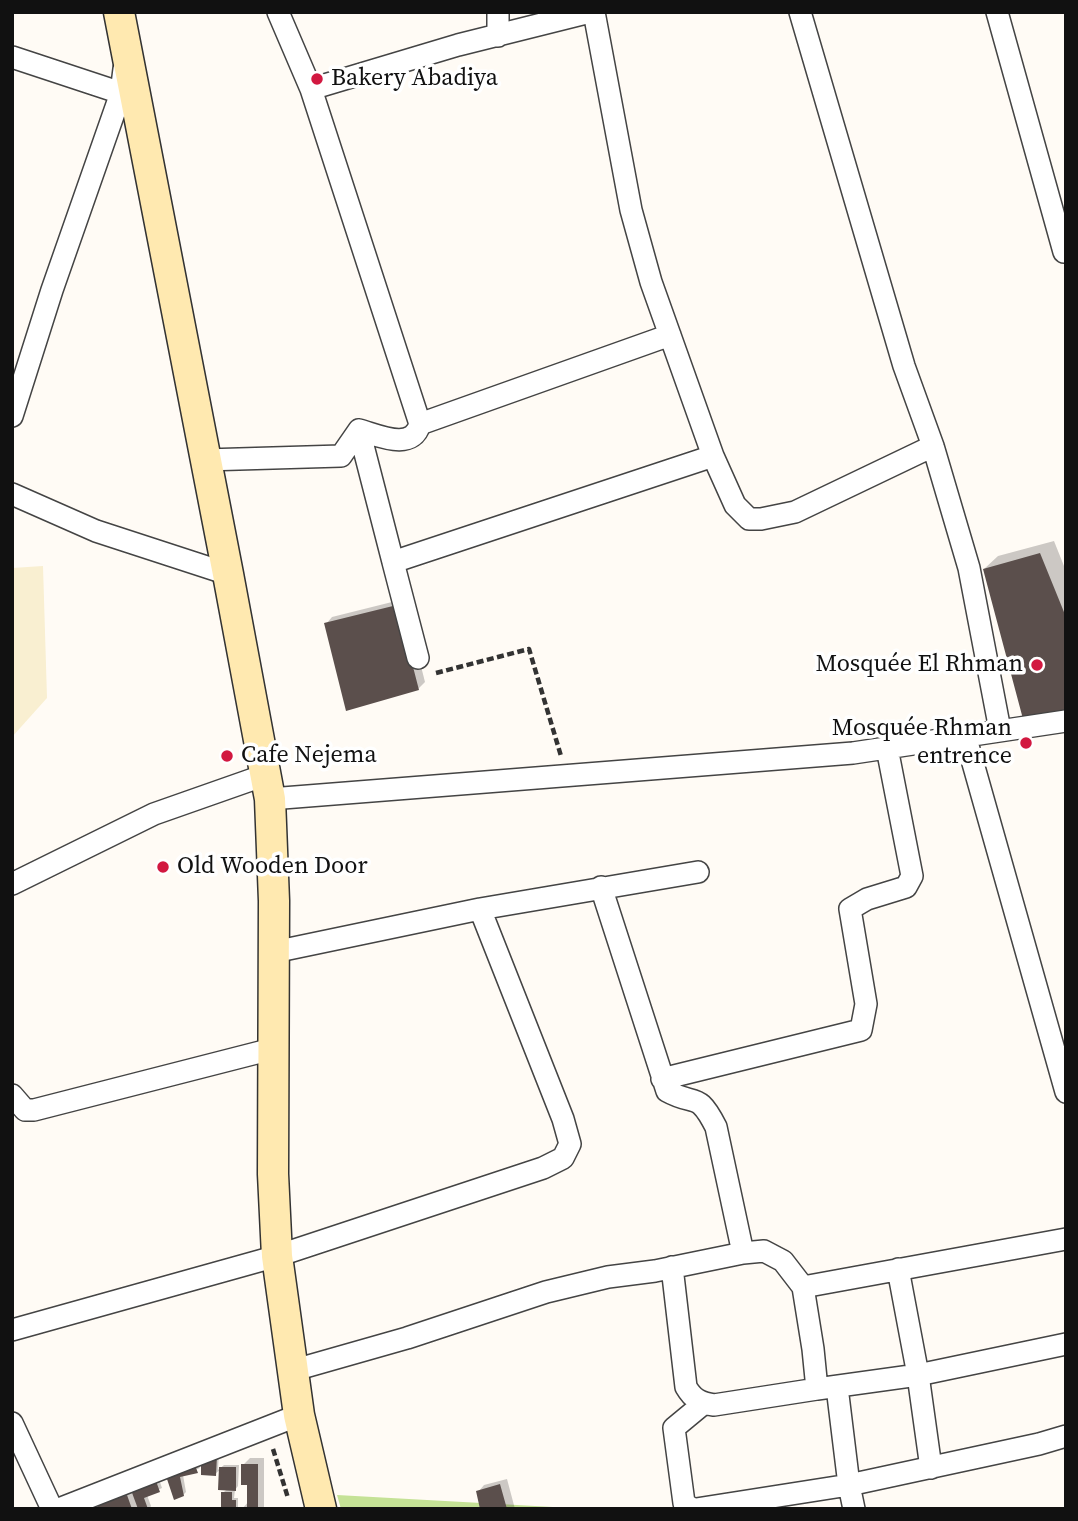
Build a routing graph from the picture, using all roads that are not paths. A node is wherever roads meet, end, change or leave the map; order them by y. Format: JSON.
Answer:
{"nodes":[{"id":1,"x":119,"y":12,"type":"edge"},
{"id":2,"x":278,"y":12,"type":"edge"},
{"id":3,"x":498,"y":12,"type":"edge"},
{"id":4,"x":592,"y":12,"type":"edge"},
{"id":5,"x":800,"y":12,"type":"edge"},
{"id":6,"x":997,"y":12,"type":"edge"},
{"id":7,"x":498,"y":36,"type":"junction"},
{"id":8,"x":127,"y":45,"type":"junction"},
{"id":9,"x":12,"y":57,"type":"edge"},
{"id":10,"x":311,"y":89,"type":"junction"},
{"id":11,"x":121,"y":93,"type":"junction"},
{"id":12,"x":1064,"y":253,"type":"dead end"},
{"id":13,"x":670,"y":335,"type":"junction"},
{"id":14,"x":12,"y":416,"type":"edge"},
{"id":15,"x":420,"y":424,"type":"junction"},
{"id":16,"x":359,"y":430,"type":"junction"},
{"id":17,"x":933,"y":446,"type":"junction"},
{"id":18,"x":713,"y":456,"type":"junction"},
{"id":19,"x":205,"y":460,"type":"junction"},
{"id":20,"x":12,"y":494,"type":"edge"},
{"id":21,"x":393,"y":562,"type":"junction"},
{"id":22,"x":228,"y":574,"type":"junction"},
{"id":23,"x":418,"y":658,"type":"road end"},
{"id":24,"x":1066,"y":722,"type":"edge"},
{"id":25,"x":1000,"y":730,"type":"junction"},
{"id":26,"x":965,"y":735,"type":"junction"},
{"id":27,"x":887,"y":748,"type":"junction"},
{"id":28,"x":267,"y":787,"type":"junction"},
{"id":29,"x":698,"y":872,"type":"dead end"},
{"id":30,"x":12,"y":884,"type":"edge"},
{"id":31,"x":601,"y":887,"type":"junction"},
{"id":32,"x":480,"y":909,"type":"junction"},
{"id":33,"x":274,"y":952,"type":"junction"},
{"id":34,"x":272,"y":1049,"type":"junction"},
{"id":35,"x":1063,"y":1070,"type":"edge"},
{"id":36,"x":662,"y":1079,"type":"junction"},
{"id":37,"x":1066,"y":1092,"type":"edge"},
{"id":38,"x":12,"y":1095,"type":"edge"},
{"id":39,"x":1066,"y":1239,"type":"edge"},
{"id":40,"x":743,"y":1253,"type":"junction"},
{"id":41,"x":277,"y":1256,"type":"junction"},
{"id":42,"x":672,"y":1267,"type":"junction"},
{"id":43,"x":898,"y":1269,"type":"junction"},
{"id":44,"x":803,"y":1287,"type":"junction"},
{"id":45,"x":12,"y":1329,"type":"edge"},
{"id":46,"x":1066,"y":1344,"type":"edge"},
{"id":47,"x":291,"y":1371,"type":"junction"},
{"id":48,"x":918,"y":1375,"type":"junction"},
{"id":49,"x":827,"y":1388,"type":"junction"},
{"id":50,"x":703,"y":1404,"type":"junction"},
{"id":51,"x":299,"y":1415,"type":"junction"},
{"id":52,"x":12,"y":1423,"type":"edge"},
{"id":53,"x":1066,"y":1436,"type":"edge"},
{"id":54,"x":931,"y":1468,"type":"junction"},
{"id":55,"x":849,"y":1485,"type":"junction"},
{"id":56,"x":700,"y":1508,"type":"edge"},
{"id":57,"x":52,"y":1509,"type":"edge"},
{"id":58,"x":59,"y":1509,"type":"edge"},
{"id":59,"x":321,"y":1509,"type":"edge"},
{"id":60,"x":853,"y":1509,"type":"edge"}],
"edges":[{"from":1,"to":8,"type":"street"},
{"from":2,"to":10,"type":"street"},
{"from":3,"to":7,"type":"street"},
{"from":4,"to":7,"type":"street"},
{"from":4,"to":13,"type":"street"},
{"from":5,"to":17,"type":"street"},
{"from":6,"to":12,"type":"street"},
{"from":7,"to":10,"type":"street"},
{"from":8,"to":11,"type":"street"},
{"from":8,"to":19,"type":"street"},
{"from":9,"to":11,"type":"street"},
{"from":10,"to":15,"type":"street"},
{"from":11,"to":14,"type":"street"},
{"from":13,"to":15,"type":"street"},
{"from":13,"to":18,"type":"street"},
{"from":15,"to":16,"type":"street"},
{"from":16,"to":19,"type":"street"},
{"from":16,"to":21,"type":"street"},
{"from":17,"to":18,"type":"street"},
{"from":17,"to":25,"type":"street"},
{"from":18,"to":21,"type":"street"},
{"from":19,"to":22,"type":"street"},
{"from":20,"to":22,"type":"street"},
{"from":21,"to":23,"type":"street"},
{"from":22,"to":28,"type":"street"},
{"from":24,"to":25,"type":"street"},
{"from":25,"to":26,"type":"street"},
{"from":26,"to":27,"type":"street"},
{"from":26,"to":35,"type":"street"},
{"from":27,"to":28,"type":"street"},
{"from":27,"to":36,"type":"street"},
{"from":28,"to":30,"type":"street"},
{"from":28,"to":33,"type":"street"},
{"from":29,"to":31,"type":"street"},
{"from":31,"to":32,"type":"street"},
{"from":31,"to":36,"type":"street"},
{"from":32,"to":33,"type":"street"},
{"from":32,"to":41,"type":"street"},
{"from":33,"to":34,"type":"street"},
{"from":34,"to":38,"type":"street"},
{"from":34,"to":41,"type":"street"},
{"from":35,"to":37,"type":"street"},
{"from":36,"to":40,"type":"street"},
{"from":39,"to":43,"type":"street"},
{"from":40,"to":42,"type":"street"},
{"from":40,"to":44,"type":"street"},
{"from":41,"to":45,"type":"street"},
{"from":41,"to":47,"type":"street"},
{"from":42,"to":47,"type":"street"},
{"from":42,"to":50,"type":"street"},
{"from":43,"to":44,"type":"street"},
{"from":43,"to":48,"type":"street"},
{"from":44,"to":49,"type":"street"},
{"from":46,"to":48,"type":"street"},
{"from":47,"to":51,"type":"street"},
{"from":48,"to":49,"type":"street"},
{"from":48,"to":54,"type":"street"},
{"from":49,"to":50,"type":"street"},
{"from":49,"to":55,"type":"street"},
{"from":50,"to":56,"type":"street"},
{"from":51,"to":58,"type":"street"},
{"from":51,"to":59,"type":"street"},
{"from":52,"to":57,"type":"street"},
{"from":53,"to":54,"type":"street"},
{"from":54,"to":55,"type":"street"},
{"from":55,"to":56,"type":"street"},
{"from":55,"to":60,"type":"street"}]}
